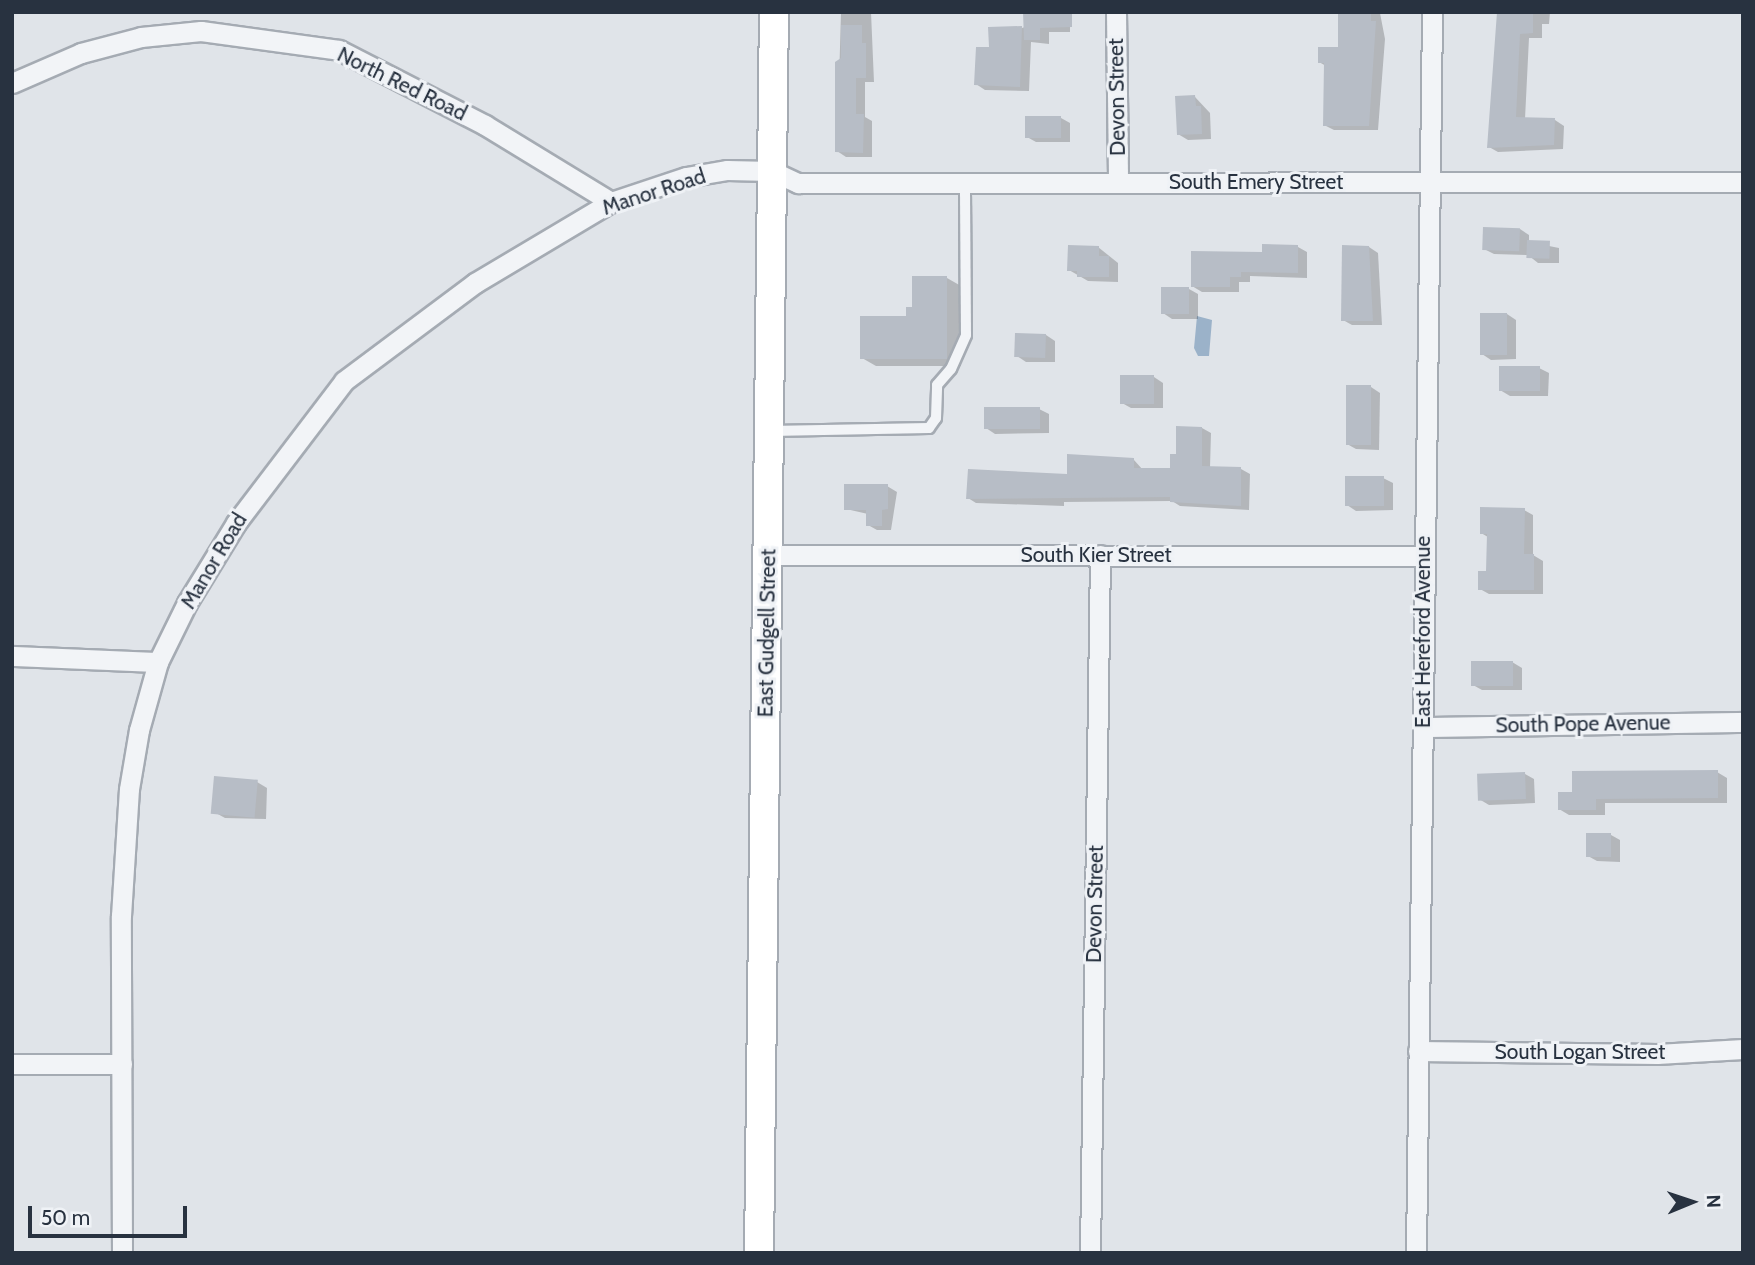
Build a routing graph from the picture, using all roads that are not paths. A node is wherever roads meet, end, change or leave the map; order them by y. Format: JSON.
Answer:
{"nodes":[{"id":1,"x":774,"y":12,"type":"edge"},
{"id":2,"x":1116,"y":12,"type":"edge"},
{"id":3,"x":1432,"y":12,"type":"edge"},
{"id":4,"x":12,"y":83,"type":"edge"},
{"id":5,"x":772,"y":171,"type":"junction"},
{"id":6,"x":1430,"y":181,"type":"junction"},
{"id":7,"x":1743,"y":182,"type":"edge"},
{"id":8,"x":965,"y":183,"type":"junction"},
{"id":9,"x":1118,"y":183,"type":"junction"},
{"id":10,"x":611,"y":202,"type":"junction"},
{"id":11,"x":769,"y":432,"type":"junction"},
{"id":12,"x":768,"y":555,"type":"junction"},
{"id":13,"x":1100,"y":555,"type":"junction"},
{"id":14,"x":1423,"y":556,"type":"junction"},
{"id":15,"x":12,"y":656,"type":"edge"},
{"id":16,"x":158,"y":662,"type":"junction"},
{"id":17,"x":1743,"y":722,"type":"edge"},
{"id":18,"x":1423,"y":727,"type":"junction"},
{"id":19,"x":1743,"y":1049,"type":"edge"},
{"id":20,"x":1418,"y":1051,"type":"junction"},
{"id":21,"x":12,"y":1064,"type":"edge"},
{"id":22,"x":122,"y":1064,"type":"junction"},
{"id":23,"x":122,"y":1253,"type":"edge"},
{"id":24,"x":759,"y":1253,"type":"edge"},
{"id":25,"x":1090,"y":1253,"type":"edge"},
{"id":26,"x":1416,"y":1253,"type":"edge"}],
"edges":[{"from":1,"to":5,"type":"street","name":"East Gudgell Street"},
{"from":2,"to":9,"type":"street","name":"Devon Street"},
{"from":3,"to":6,"type":"street","name":"East Hereford Avenue"},
{"from":4,"to":10,"type":"street","name":"North Red Road"},
{"from":5,"to":8,"type":"street","name":"South Emery Street"},
{"from":5,"to":10,"type":"street","name":"Manor Road"},
{"from":5,"to":11,"type":"street","name":"East Gudgell Street"},
{"from":6,"to":7,"type":"street","name":"South Emery Street"},
{"from":6,"to":9,"type":"street","name":"South Emery Street"},
{"from":6,"to":14,"type":"street","name":"East Hereford Avenue"},
{"from":8,"to":9,"type":"street","name":"South Emery Street"},
{"from":8,"to":11,"type":"lane"},
{"from":10,"to":16,"type":"street","name":"Manor Road"},
{"from":11,"to":12,"type":"street","name":"East Gudgell Street"},
{"from":12,"to":13,"type":"street","name":"South Kier Street"},
{"from":12,"to":24,"type":"street","name":"East Gudgell Street"},
{"from":13,"to":14,"type":"street","name":"South Kier Street"},
{"from":13,"to":25,"type":"street","name":"Devon Street"},
{"from":14,"to":18,"type":"street","name":"East Hereford Avenue"},
{"from":15,"to":16,"type":"street"},
{"from":16,"to":22,"type":"street","name":"Manor Road"},
{"from":17,"to":18,"type":"street","name":"South Pope Avenue"},
{"from":18,"to":20,"type":"street","name":"East Hereford Avenue"},
{"from":19,"to":20,"type":"street","name":"South Logan Street"},
{"from":20,"to":26,"type":"street","name":"East Hereford Avenue"},
{"from":21,"to":22,"type":"street"},
{"from":22,"to":23,"type":"street","name":"Manor Road"}]}
